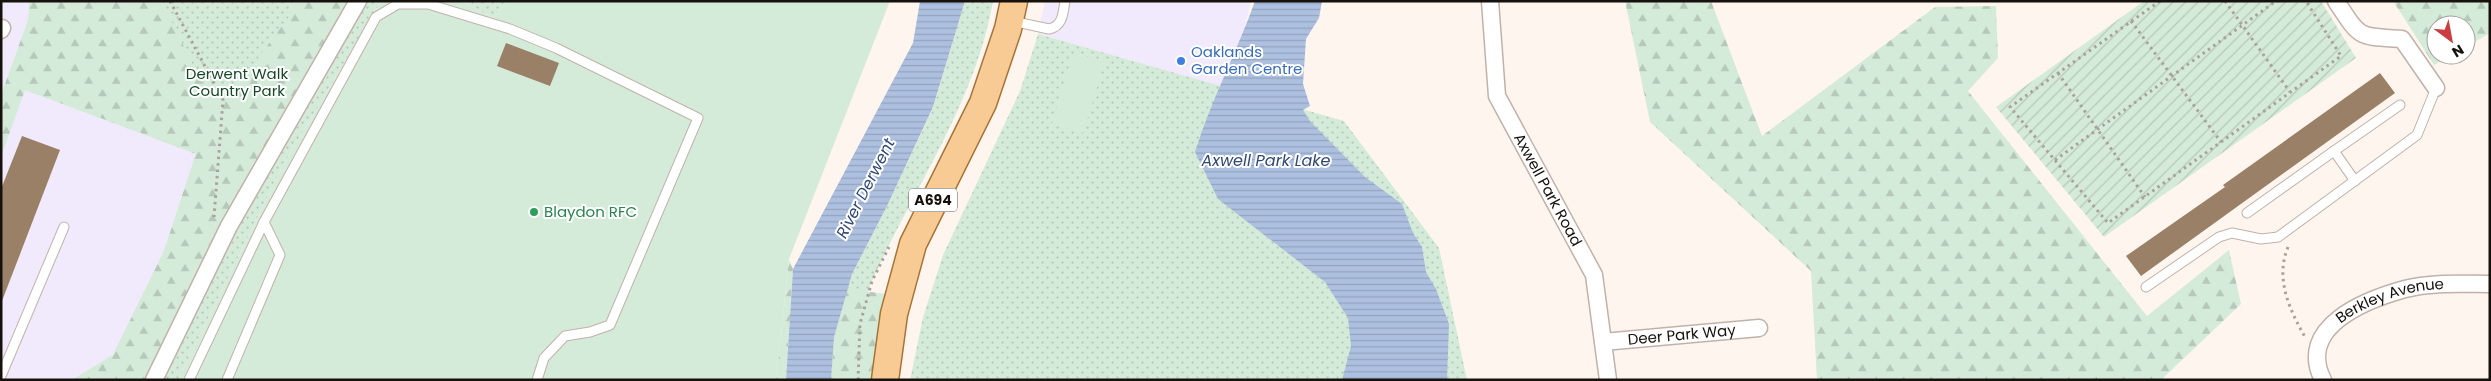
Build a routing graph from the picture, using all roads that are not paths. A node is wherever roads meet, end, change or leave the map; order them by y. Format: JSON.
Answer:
{"nodes":[{"id":1,"x":358,"y":1,"type":"edge"},
{"id":2,"x":1065,"y":1,"type":"edge"},
{"id":3,"x":1490,"y":1,"type":"edge"},
{"id":4,"x":2336,"y":1,"type":"edge"},
{"id":5,"x":1012,"y":11,"type":"edge"},
{"id":6,"x":2436,"y":88,"type":"joint"},
{"id":7,"x":2400,"y":104,"type":"dead end"},
{"id":8,"x":2334,"y":151,"type":"junction"},
{"id":9,"x":2355,"y":181,"type":"junction"},
{"id":10,"x":2247,"y":213,"type":"dead end"},
{"id":11,"x":264,"y":222,"type":"junction"},
{"id":12,"x":64,"y":227,"type":"dead end"},
{"id":13,"x":2490,"y":284,"type":"edge"},
{"id":14,"x":2146,"y":287,"type":"dead end"},
{"id":15,"x":1759,"y":328,"type":"dead end"},
{"id":16,"x":1603,"y":342,"type":"junction"},
{"id":17,"x":1,"y":376,"type":"edge"},
{"id":18,"x":189,"y":379,"type":"edge"},
{"id":19,"x":154,"y":380,"type":"edge"},
{"id":20,"x":227,"y":380,"type":"edge"},
{"id":21,"x":537,"y":380,"type":"edge"},
{"id":22,"x":885,"y":380,"type":"edge"},
{"id":23,"x":1608,"y":380,"type":"edge"},
{"id":24,"x":2323,"y":380,"type":"edge"}],
"edges":[{"from":1,"to":19,"type":"street"},
{"from":2,"to":5,"type":"lane"},
{"from":3,"to":16,"type":"street","name":"Axwell Park Road"},
{"from":4,"to":6,"type":"street"},
{"from":5,"to":22,"type":"main road","number":"A694"},
{"from":6,"to":9,"type":"lane"},
{"from":7,"to":8,"type":"lane"},
{"from":8,"to":9,"type":"lane"},
{"from":8,"to":10,"type":"lane"},
{"from":9,"to":14,"type":"lane"},
{"from":11,"to":18,"type":"lane"},
{"from":11,"to":20,"type":"lane"},
{"from":11,"to":21,"type":"lane"},
{"from":12,"to":17,"type":"lane"},
{"from":13,"to":24,"type":"street","name":"Berkley Avenue"},
{"from":15,"to":16,"type":"street","name":"Deer Park Way"},
{"from":16,"to":23,"type":"street","name":"Axwell Park Road"}]}
